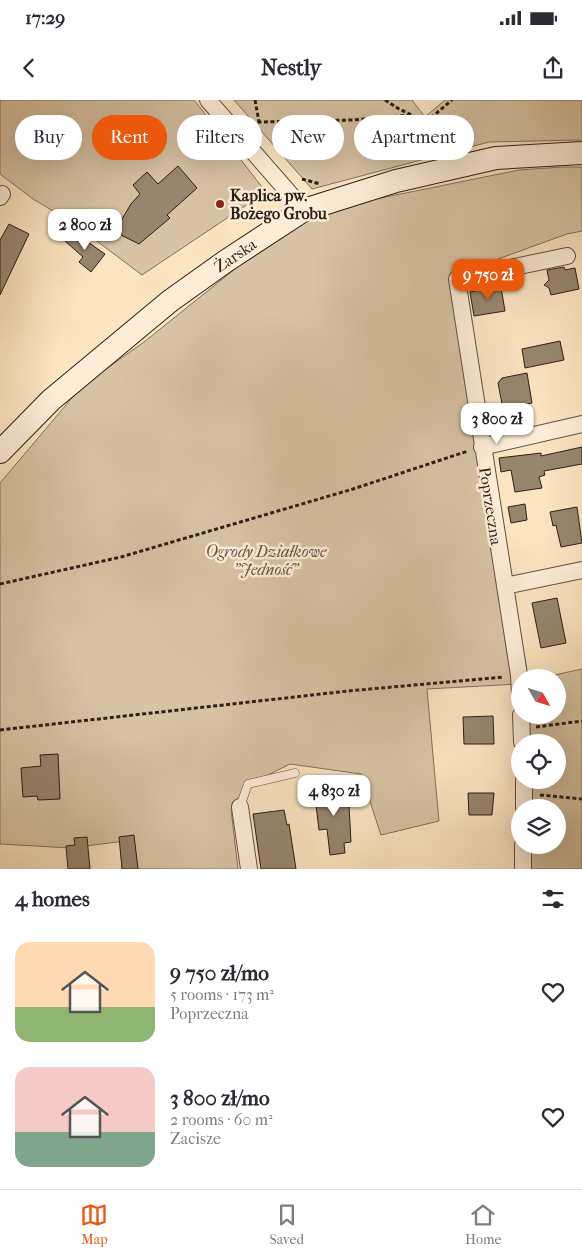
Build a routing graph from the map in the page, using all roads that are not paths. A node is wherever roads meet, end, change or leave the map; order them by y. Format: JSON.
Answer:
{"nodes":[{"id":1,"x":208,"y":100,"type":"edge"},
{"id":2,"x":582,"y":153,"type":"edge"},
{"id":3,"x":304,"y":210,"type":"junction"},
{"id":4,"x":567,"y":256,"type":"dead end"},
{"id":5,"x":582,"y":424,"type":"edge"},
{"id":6,"x":482,"y":447,"type":"junction"},
{"id":7,"x":0,"y":452,"type":"edge"},
{"id":8,"x":582,"y":570,"type":"edge"},
{"id":9,"x":505,"y":586,"type":"junction"},
{"id":10,"x":518,"y":669,"type":"edge"},
{"id":11,"x":295,"y":773,"type":"dead end"},
{"id":12,"x":240,"y":808,"type":"joint"},
{"id":13,"x":523,"y":854,"type":"edge"},
{"id":14,"x":249,"y":869,"type":"edge"},
{"id":15,"x":523,"y":869,"type":"edge"}],
"edges":[{"from":1,"to":3,"type":"street"},
{"from":2,"to":3,"type":"street","name":"Żarska"},
{"from":3,"to":7,"type":"street","name":"Żarska"},
{"from":4,"to":6,"type":"street","name":"Poprzeczna"},
{"from":5,"to":6,"type":"street"},
{"from":6,"to":9,"type":"street","name":"Poprzeczna"},
{"from":8,"to":9,"type":"street"},
{"from":9,"to":10,"type":"street","name":"Poprzeczna"},
{"from":11,"to":12,"type":"lane"},
{"from":12,"to":14,"type":"street"},
{"from":13,"to":15,"type":"street"}]}
